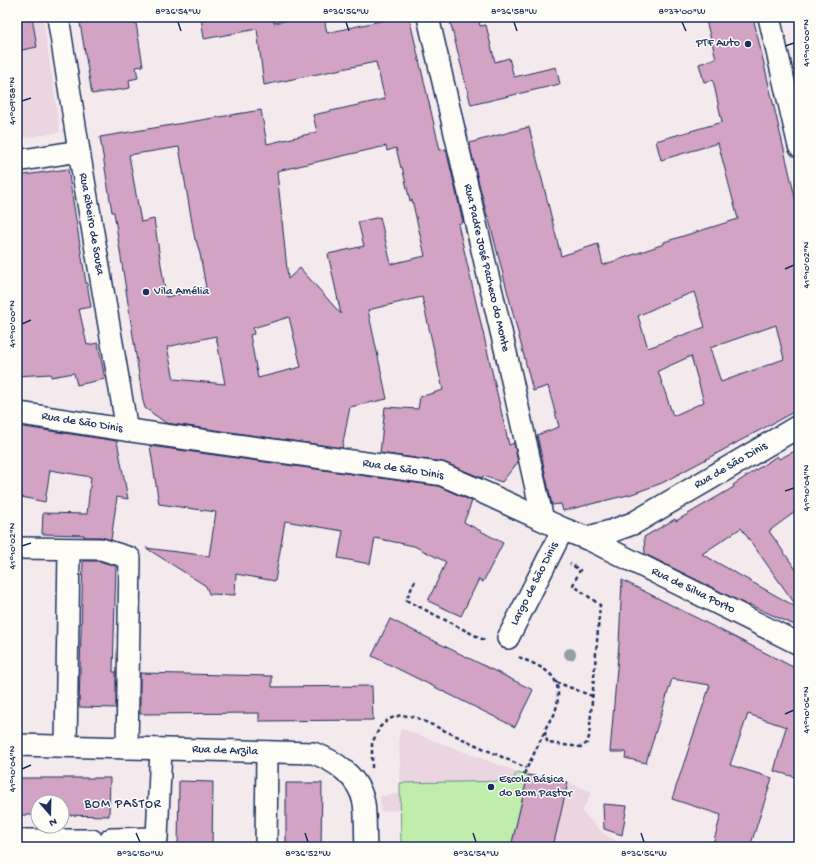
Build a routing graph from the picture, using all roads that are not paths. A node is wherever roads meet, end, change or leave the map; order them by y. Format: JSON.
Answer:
{"nodes":[{"id":1,"x":58,"y":17,"type":"edge"},
{"id":2,"x":428,"y":17,"type":"edge"},
{"id":3,"x":769,"y":17,"type":"edge"},
{"id":4,"x":799,"y":146,"type":"edge"},
{"id":5,"x":79,"y":151,"type":"junction"},
{"id":6,"x":17,"y":160,"type":"edge"},
{"id":7,"x":17,"y":412,"type":"edge"},
{"id":8,"x":799,"y":426,"type":"edge"},
{"id":9,"x":127,"y":430,"type":"junction"},
{"id":10,"x":542,"y":520,"type":"junction"},
{"id":11,"x":563,"y":529,"type":"junction"},
{"id":12,"x":586,"y":538,"type":"junction"},
{"id":13,"x":17,"y":548,"type":"edge"},
{"id":14,"x":70,"y":550,"type":"junction"},
{"id":15,"x":505,"y":644,"type":"road end"},
{"id":16,"x":799,"y":644,"type":"edge"},
{"id":17,"x":17,"y":745,"type":"edge"},
{"id":18,"x":66,"y":746,"type":"junction"},
{"id":19,"x":127,"y":748,"type":"junction"},
{"id":20,"x":161,"y":749,"type":"junction"},
{"id":21,"x":267,"y":752,"type":"junction"},
{"id":22,"x":17,"y":840,"type":"edge"},
{"id":23,"x":55,"y":844,"type":"edge"},
{"id":24,"x":266,"y":847,"type":"edge"},
{"id":25,"x":366,"y":847,"type":"edge"}],
"edges":[{"from":1,"to":5,"type":"street","name":"Rua Ribeiro de Sousa"},
{"from":2,"to":10,"type":"street","name":"Rua Padre José Pacheco do Monte"},
{"from":3,"to":4,"type":"street"},
{"from":5,"to":6,"type":"street"},
{"from":5,"to":9,"type":"street","name":"Rua Ribeiro de Sousa"},
{"from":7,"to":9,"type":"street","name":"Rua de São Dinis"},
{"from":8,"to":12,"type":"street","name":"Rua de São Dinis"},
{"from":9,"to":10,"type":"street","name":"Rua de São Dinis"},
{"from":10,"to":11,"type":"street","name":"Rua de São Dinis"},
{"from":11,"to":12,"type":"street","name":"Rua de São Dinis"},
{"from":11,"to":15,"type":"street","name":"Largo de São Dinis"},
{"from":12,"to":16,"type":"street","name":"Rua de Silva Porto"},
{"from":13,"to":14,"type":"street"},
{"from":14,"to":18,"type":"street"},
{"from":14,"to":19,"type":"street"},
{"from":17,"to":18,"type":"street","name":"Rua de Arzila"},
{"from":18,"to":19,"type":"street","name":"Rua de Arzila"},
{"from":19,"to":20,"type":"street","name":"Rua de Arzila"},
{"from":20,"to":21,"type":"street","name":"Rua de Arzila"},
{"from":20,"to":23,"type":"street"},
{"from":21,"to":24,"type":"street"},
{"from":21,"to":25,"type":"street","name":"Rua de Arzila"},
{"from":22,"to":23,"type":"street"}]}
